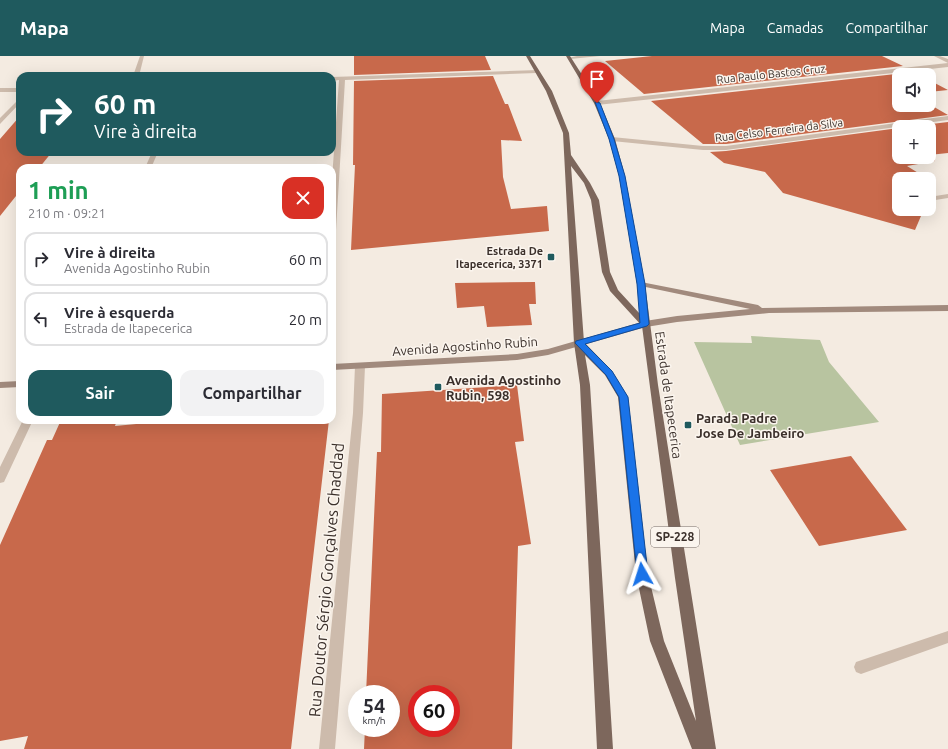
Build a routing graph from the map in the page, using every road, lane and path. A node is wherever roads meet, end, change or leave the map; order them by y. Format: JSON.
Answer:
{"nodes":[{"id":1,"x":142,"y":56,"type":"edge"},
{"id":2,"x":528,"y":56,"type":"edge"},
{"id":3,"x":598,"y":56,"type":"edge"},
{"id":4,"x":936,"y":56,"type":"edge"},
{"id":5,"x":569,"y":57,"type":"edge"},
{"id":6,"x":948,"y":62,"type":"edge"},
{"id":7,"x":948,"y":65,"type":"edge"},
{"id":8,"x":537,"y":71,"type":"junction"},
{"id":9,"x":137,"y":72,"type":"edge"},
{"id":10,"x":336,"y":79,"type":"edge"},
{"id":11,"x":342,"y":79,"type":"junction"},
{"id":12,"x":0,"y":90,"type":"edge"},
{"id":13,"x":16,"y":90,"type":"edge"},
{"id":14,"x":597,"y":103,"type":"junction"},
{"id":15,"x":16,"y":104,"type":"edge"},
{"id":16,"x":948,"y":118,"type":"edge"},
{"id":17,"x":0,"y":122,"type":"edge"},
{"id":18,"x":612,"y":139,"type":"junction"},
{"id":19,"x":567,"y":155,"type":"junction"},
{"id":20,"x":336,"y":170,"type":"edge"},
{"id":21,"x":948,"y":196,"type":"edge"},
{"id":22,"x":936,"y":197,"type":"edge"},
{"id":23,"x":641,"y":284,"type":"junction"},
{"id":24,"x":948,"y":308,"type":"edge"},
{"id":25,"x":769,"y":310,"type":"junction"},
{"id":26,"x":645,"y":324,"type":"junction"},
{"id":27,"x":579,"y":343,"type":"junction"},
{"id":28,"x":360,"y":366,"type":"junction"},
{"id":29,"x":336,"y":367,"type":"edge"},
{"id":30,"x":16,"y":384,"type":"edge"},
{"id":31,"x":0,"y":385,"type":"edge"},
{"id":32,"x":26,"y":424,"type":"edge"},
{"id":33,"x":0,"y":480,"type":"edge"},
{"id":34,"x":948,"y":637,"type":"edge"},
{"id":35,"x":861,"y":667,"type":"dead end"},
{"id":36,"x":327,"y":749,"type":"edge"},
{"id":37,"x":605,"y":749,"type":"edge"},
{"id":38,"x":700,"y":749,"type":"edge"},
{"id":39,"x":708,"y":749,"type":"edge"}],
"edges":[{"from":1,"to":9,"type":"street"},
{"from":2,"to":8,"type":"main road"},
{"from":3,"to":5,"type":"street"},
{"from":4,"to":6,"type":"street"},
{"from":5,"to":14,"type":"main road","name":"Estrada de Itapecerica","number":"SP-228"},
{"from":7,"to":14,"type":"street","name":"Rua Paulo Bastos Cruz"},
{"from":8,"to":11,"type":"street"},
{"from":8,"to":19,"type":"main road"},
{"from":10,"to":11,"type":"street"},
{"from":11,"to":20,"type":"street"},
{"from":12,"to":13,"type":"street"},
{"from":14,"to":18,"type":"main road","name":"Estrada de Itapecerica","number":"SP-228"},
{"from":15,"to":17,"type":"street"},
{"from":16,"to":18,"type":"street","name":"Rua Celso Ferreira da Silva"},
{"from":18,"to":23,"type":"main road","name":"Estrada de Itapecerica","number":"SP-228"},
{"from":19,"to":26,"type":"main road"},
{"from":19,"to":27,"type":"main road"},
{"from":21,"to":22,"type":"street"},
{"from":23,"to":25,"type":"main road"},
{"from":23,"to":26,"type":"main road","name":"Estrada de Itapecerica","number":"SP-228"},
{"from":24,"to":25,"type":"main road"},
{"from":25,"to":26,"type":"main road","name":"Avenida Agostinho Rubin"},
{"from":26,"to":27,"type":"main road","name":"Avenida Agostinho Rubin"},
{"from":26,"to":39,"type":"main road","name":"Estrada de Itapecerica","number":"SP-228"},
{"from":27,"to":28,"type":"main road","name":"Avenida Agostinho Rubin"},
{"from":27,"to":37,"type":"main road"},
{"from":27,"to":38,"type":"main road"},
{"from":28,"to":29,"type":"main road","name":"Avenida Agostinho Rubin"},
{"from":28,"to":36,"type":"street","name":"Rua Doutor Sérgio Gonçalves Chaddad"},
{"from":30,"to":31,"type":"main road"},
{"from":32,"to":33,"type":"street"},
{"from":34,"to":35,"type":"street"}]}
